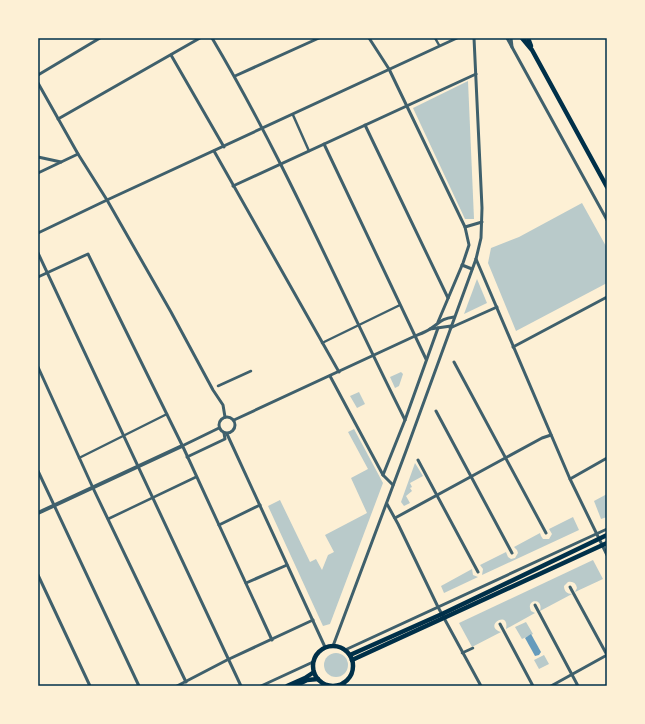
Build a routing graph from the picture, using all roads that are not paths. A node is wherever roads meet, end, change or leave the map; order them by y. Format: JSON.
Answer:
{"nodes":[{"id":1,"x":100,"y":38,"type":"edge"},
{"id":2,"x":200,"y":38,"type":"edge"},
{"id":3,"x":212,"y":38,"type":"edge"},
{"id":4,"x":318,"y":38,"type":"edge"},
{"id":5,"x":369,"y":38,"type":"edge"},
{"id":6,"x":435,"y":38,"type":"edge"},
{"id":7,"x":457,"y":38,"type":"edge"},
{"id":8,"x":474,"y":38,"type":"edge"},
{"id":9,"x":507,"y":38,"type":"edge"},
{"id":10,"x":511,"y":38,"type":"edge"},
{"id":11,"x":522,"y":38,"type":"edge"},
{"id":12,"x":528,"y":38,"type":"edge"},
{"id":13,"x":439,"y":45,"type":"junction"},
{"id":14,"x":512,"y":48,"type":"junction"},
{"id":15,"x":532,"y":50,"type":"junction"},
{"id":16,"x":171,"y":54,"type":"junction"},
{"id":17,"x":390,"y":70,"type":"junction"},
{"id":18,"x":476,"y":74,"type":"junction"},
{"id":19,"x":38,"y":75,"type":"edge"},
{"id":20,"x":235,"y":76,"type":"junction"},
{"id":21,"x":38,"y":83,"type":"edge"},
{"id":22,"x":407,"y":106,"type":"junction"},
{"id":23,"x":293,"y":115,"type":"junction"},
{"id":24,"x":58,"y":119,"type":"junction"},
{"id":25,"x":365,"y":125,"type":"junction"},
{"id":26,"x":262,"y":128,"type":"junction"},
{"id":27,"x":324,"y":144,"type":"junction"},
{"id":28,"x":224,"y":147,"type":"junction"},
{"id":29,"x":214,"y":151,"type":"junction"},
{"id":30,"x":309,"y":151,"type":"junction"},
{"id":31,"x":78,"y":154,"type":"junction"},
{"id":32,"x":38,"y":157,"type":"edge"},
{"id":33,"x":61,"y":162,"type":"junction"},
{"id":34,"x":280,"y":164,"type":"junction"},
{"id":35,"x":38,"y":173,"type":"edge"},
{"id":36,"x":234,"y":186,"type":"junction"},
{"id":37,"x":607,"y":188,"type":"edge"},
{"id":38,"x":107,"y":200,"type":"junction"},
{"id":39,"x":607,"y":220,"type":"edge"},
{"id":40,"x":482,"y":222,"type":"junction"},
{"id":41,"x":465,"y":226,"type":"junction"},
{"id":42,"x":38,"y":234,"type":"edge"},
{"id":43,"x":38,"y":253,"type":"edge"},
{"id":44,"x":476,"y":259,"type":"junction"},
{"id":45,"x":462,"y":265,"type":"junction"},
{"id":46,"x":472,"y":269,"type":"junction"},
{"id":47,"x":48,"y":273,"type":"junction"},
{"id":48,"x":38,"y":277,"type":"edge"},
{"id":49,"x":607,"y":297,"type":"edge"},
{"id":50,"x":448,"y":298,"type":"junction"},
{"id":51,"x":400,"y":305,"type":"junction"},
{"id":52,"x":497,"y":308,"type":"junction"},
{"id":53,"x":454,"y":317,"type":"junction"},
{"id":54,"x":438,"y":322,"type":"junction"},
{"id":55,"x":358,"y":325,"type":"junction"},
{"id":56,"x":450,"y":327,"type":"junction"},
{"id":57,"x":438,"y":328,"type":"junction"},
{"id":58,"x":430,"y":329,"type":"junction"},
{"id":59,"x":415,"y":336,"type":"junction"},
{"id":60,"x":322,"y":343,"type":"junction"},
{"id":61,"x":513,"y":347,"type":"junction"},
{"id":62,"x":372,"y":356,"type":"junction"},
{"id":63,"x":426,"y":359,"type":"junction"},
{"id":64,"x":454,"y":362,"type":"dead end"},
{"id":65,"x":38,"y":367,"type":"edge"},
{"id":66,"x":251,"y":371,"type":"dead end"},
{"id":67,"x":339,"y":372,"type":"junction"},
{"id":68,"x":330,"y":376,"type":"junction"},
{"id":69,"x":218,"y":386,"type":"dead end"},
{"id":70,"x":436,"y":411,"type":"dead end"},
{"id":71,"x":167,"y":414,"type":"junction"},
{"id":72,"x":225,"y":417,"type":"junction"},
{"id":73,"x":234,"y":420,"type":"junction"},
{"id":74,"x":405,"y":420,"type":"junction"},
{"id":75,"x":219,"y":428,"type":"junction"},
{"id":76,"x":226,"y":433,"type":"junction"},
{"id":77,"x":551,"y":435,"type":"junction"},
{"id":78,"x":123,"y":436,"type":"junction"},
{"id":79,"x":182,"y":446,"type":"junction"},
{"id":80,"x":187,"y":457,"type":"junction"},
{"id":81,"x":79,"y":458,"type":"junction"},
{"id":82,"x":506,"y":458,"type":"junction"},
{"id":83,"x":607,"y":458,"type":"edge"},
{"id":84,"x":418,"y":460,"type":"dead end"},
{"id":85,"x":137,"y":466,"type":"junction"},
{"id":86,"x":38,"y":471,"type":"edge"},
{"id":87,"x":383,"y":475,"type":"junction"},
{"id":88,"x":196,"y":477,"type":"junction"},
{"id":89,"x":471,"y":477,"type":"junction"},
{"id":90,"x":570,"y":478,"type":"junction"},
{"id":91,"x":393,"y":485,"type":"junction"},
{"id":92,"x":93,"y":488,"type":"junction"},
{"id":93,"x":437,"y":495,"type":"junction"},
{"id":94,"x":152,"y":498,"type":"junction"},
{"id":95,"x":387,"y":504,"type":"junction"},
{"id":96,"x":260,"y":505,"type":"junction"},
{"id":97,"x":54,"y":506,"type":"junction"},
{"id":98,"x":38,"y":514,"type":"edge"},
{"id":99,"x":394,"y":518,"type":"junction"},
{"id":100,"x":108,"y":519,"type":"junction"},
{"id":101,"x":219,"y":525,"type":"junction"},
{"id":102,"x":607,"y":529,"type":"edge"},
{"id":103,"x":546,"y":533,"type":"dead end"},
{"id":104,"x":607,"y":535,"type":"edge"},
{"id":105,"x":598,"y":536,"type":"junction"},
{"id":106,"x":605,"y":544,"type":"edge"},
{"id":107,"x":512,"y":553,"type":"dead end"},
{"id":108,"x":607,"y":555,"type":"edge"},
{"id":109,"x":287,"y":565,"type":"junction"},
{"id":110,"x":478,"y":572,"type":"dead end"},
{"id":111,"x":38,"y":575,"type":"edge"},
{"id":112,"x":246,"y":583,"type":"junction"},
{"id":113,"x":570,"y":587,"type":"dead end"},
{"id":114,"x":535,"y":605,"type":"dead end"},
{"id":115,"x":438,"y":607,"type":"junction"},
{"id":116,"x":442,"y":616,"type":"junction"},
{"id":117,"x":313,"y":620,"type":"junction"},
{"id":118,"x":500,"y":624,"type":"dead end"},
{"id":119,"x":272,"y":640,"type":"junction"},
{"id":120,"x":333,"y":646,"type":"junction"},
{"id":121,"x":325,"y":647,"type":"junction"},
{"id":122,"x":473,"y":648,"type":"dead end"},
{"id":123,"x":345,"y":650,"type":"junction"},
{"id":124,"x":462,"y":653,"type":"junction"},
{"id":125,"x":607,"y":655,"type":"edge"},
{"id":126,"x":351,"y":658,"type":"junction"},
{"id":127,"x":227,"y":660,"type":"junction"},
{"id":128,"x":313,"y":662,"type":"junction"},
{"id":129,"x":314,"y":672,"type":"junction"},
{"id":130,"x":572,"y":674,"type":"junction"},
{"id":131,"x":318,"y":679,"type":"junction"},
{"id":132,"x":186,"y":682,"type":"junction"},
{"id":133,"x":344,"y":684,"type":"edge"},
{"id":134,"x":90,"y":686,"type":"edge"},
{"id":135,"x":139,"y":686,"type":"edge"},
{"id":136,"x":177,"y":686,"type":"edge"},
{"id":137,"x":240,"y":686,"type":"edge"},
{"id":138,"x":261,"y":686,"type":"edge"},
{"id":139,"x":287,"y":686,"type":"edge"},
{"id":140,"x":295,"y":686,"type":"edge"},
{"id":141,"x":481,"y":686,"type":"edge"},
{"id":142,"x":533,"y":686,"type":"edge"},
{"id":143,"x":551,"y":686,"type":"edge"},
{"id":144,"x":578,"y":686,"type":"edge"}],
"edges":[{"from":1,"to":19,"type":"street"},
{"from":2,"to":16,"type":"street"},
{"from":3,"to":20,"type":"street"},
{"from":4,"to":20,"type":"street"},
{"from":5,"to":17,"type":"street"},
{"from":6,"to":13,"type":"street"},
{"from":7,"to":13,"type":"street"},
{"from":8,"to":18,"type":"street"},
{"from":9,"to":14,"type":"street"},
{"from":10,"to":14,"type":"street"},
{"from":11,"to":15,"type":"main road"},
{"from":12,"to":15,"type":"main road"},
{"from":13,"to":17,"type":"street"},
{"from":14,"to":39,"type":"street"},
{"from":15,"to":37,"type":"main road"},
{"from":16,"to":24,"type":"street"},
{"from":16,"to":28,"type":"street"},
{"from":17,"to":22,"type":"street"},
{"from":17,"to":23,"type":"street"},
{"from":18,"to":22,"type":"street"},
{"from":18,"to":40,"type":"street"},
{"from":20,"to":26,"type":"street"},
{"from":21,"to":24,"type":"street"},
{"from":22,"to":25,"type":"street"},
{"from":22,"to":41,"type":"street"},
{"from":23,"to":26,"type":"street"},
{"from":23,"to":30,"type":"street"},
{"from":24,"to":31,"type":"street"},
{"from":25,"to":27,"type":"street"},
{"from":25,"to":50,"type":"street"},
{"from":26,"to":28,"type":"street"},
{"from":26,"to":34,"type":"street"},
{"from":27,"to":30,"type":"street"},
{"from":27,"to":51,"type":"street"},
{"from":28,"to":29,"type":"street"},
{"from":29,"to":36,"type":"street"},
{"from":29,"to":38,"type":"street"},
{"from":30,"to":34,"type":"street"},
{"from":31,"to":33,"type":"street"},
{"from":31,"to":38,"type":"street"},
{"from":32,"to":33,"type":"street"},
{"from":33,"to":35,"type":"street"},
{"from":34,"to":36,"type":"street"},
{"from":34,"to":55,"type":"street"},
{"from":36,"to":60,"type":"street"},
{"from":38,"to":42,"type":"street"},
{"from":38,"to":72,"type":"street"},
{"from":40,"to":41,"type":"street"},
{"from":40,"to":44,"type":"street"},
{"from":41,"to":45,"type":"street"},
{"from":43,"to":47,"type":"street"},
{"from":44,"to":46,"type":"street"},
{"from":44,"to":52,"type":"street"},
{"from":45,"to":46,"type":"street"},
{"from":45,"to":50,"type":"street"},
{"from":46,"to":53,"type":"street"},
{"from":47,"to":48,"type":"street"},
{"from":47,"to":71,"type":"street"},
{"from":47,"to":78,"type":"street"},
{"from":49,"to":61,"type":"street"},
{"from":50,"to":54,"type":"street"},
{"from":51,"to":55,"type":"street"},
{"from":51,"to":59,"type":"street"},
{"from":52,"to":56,"type":"street"},
{"from":52,"to":61,"type":"street"},
{"from":53,"to":54,"type":"street"},
{"from":53,"to":56,"type":"street"},
{"from":54,"to":58,"type":"street"},
{"from":55,"to":60,"type":"street"},
{"from":55,"to":62,"type":"street"},
{"from":56,"to":57,"type":"street"},
{"from":56,"to":91,"type":"street"},
{"from":57,"to":58,"type":"street"},
{"from":57,"to":63,"type":"street"},
{"from":58,"to":59,"type":"street"},
{"from":59,"to":62,"type":"street"},
{"from":59,"to":63,"type":"street"},
{"from":60,"to":67,"type":"street"},
{"from":61,"to":77,"type":"street"},
{"from":62,"to":67,"type":"street"},
{"from":62,"to":74,"type":"street"},
{"from":63,"to":74,"type":"street"},
{"from":64,"to":82,"type":"street"},
{"from":65,"to":81,"type":"street"},
{"from":66,"to":69,"type":"street"},
{"from":67,"to":68,"type":"street"},
{"from":68,"to":73,"type":"street"},
{"from":68,"to":87,"type":"street"},
{"from":70,"to":89,"type":"street"},
{"from":71,"to":78,"type":"street"},
{"from":71,"to":79,"type":"street"},
{"from":72,"to":73,"type":"street"},
{"from":72,"to":75,"type":"street"},
{"from":73,"to":76,"type":"street"},
{"from":74,"to":87,"type":"street"},
{"from":75,"to":76,"type":"street"},
{"from":75,"to":79,"type":"street"},
{"from":76,"to":80,"type":"street"},
{"from":76,"to":96,"type":"street"},
{"from":77,"to":82,"type":"street"},
{"from":77,"to":90,"type":"street"},
{"from":78,"to":81,"type":"street"},
{"from":78,"to":85,"type":"street"},
{"from":79,"to":80,"type":"street"},
{"from":79,"to":85,"type":"street"},
{"from":80,"to":88,"type":"street"},
{"from":81,"to":92,"type":"street"},
{"from":82,"to":89,"type":"street"},
{"from":82,"to":103,"type":"street"},
{"from":83,"to":90,"type":"street"},
{"from":84,"to":93,"type":"street"},
{"from":85,"to":92,"type":"street"},
{"from":85,"to":94,"type":"street"},
{"from":86,"to":97,"type":"street"},
{"from":87,"to":91,"type":"street"},
{"from":88,"to":94,"type":"street"},
{"from":88,"to":101,"type":"street"},
{"from":89,"to":93,"type":"street"},
{"from":89,"to":107,"type":"street"},
{"from":90,"to":105,"type":"street"},
{"from":91,"to":95,"type":"street"},
{"from":92,"to":97,"type":"street"},
{"from":92,"to":100,"type":"street"},
{"from":93,"to":99,"type":"street"},
{"from":93,"to":110,"type":"street"},
{"from":94,"to":100,"type":"street"},
{"from":94,"to":127,"type":"street"},
{"from":95,"to":99,"type":"street"},
{"from":95,"to":120,"type":"street"},
{"from":96,"to":101,"type":"street"},
{"from":96,"to":109,"type":"street"},
{"from":97,"to":98,"type":"street"},
{"from":97,"to":135,"type":"street"},
{"from":99,"to":115,"type":"street"},
{"from":100,"to":132,"type":"street"},
{"from":101,"to":112,"type":"street"},
{"from":102,"to":105,"type":"street"},
{"from":104,"to":105,"type":"main road"},
{"from":105,"to":106,"type":"street"},
{"from":105,"to":115,"type":"street"},
{"from":105,"to":116,"type":"main road"},
{"from":106,"to":108,"type":"street"},
{"from":106,"to":116,"type":"main road"},
{"from":109,"to":112,"type":"street"},
{"from":109,"to":117,"type":"street"},
{"from":111,"to":134,"type":"street"},
{"from":112,"to":119,"type":"street"},
{"from":113,"to":125,"type":"street"},
{"from":114,"to":130,"type":"street"},
{"from":115,"to":116,"type":"street"},
{"from":115,"to":123,"type":"street"},
{"from":116,"to":124,"type":"street"},
{"from":116,"to":126,"type":"main road"},
{"from":117,"to":119,"type":"street"},
{"from":117,"to":121,"type":"street"},
{"from":118,"to":142,"type":"street"},
{"from":119,"to":127,"type":"street"},
{"from":120,"to":121,"type":"main road"},
{"from":120,"to":123,"type":"main road"},
{"from":121,"to":128,"type":"main road"},
{"from":122,"to":124,"type":"street"},
{"from":123,"to":126,"type":"main road"},
{"from":124,"to":141,"type":"street"},
{"from":125,"to":130,"type":"street"},
{"from":126,"to":133,"type":"main road"},
{"from":127,"to":132,"type":"street"},
{"from":127,"to":137,"type":"street"},
{"from":128,"to":129,"type":"main road"},
{"from":128,"to":138,"type":"street"},
{"from":129,"to":131,"type":"main road"},
{"from":129,"to":139,"type":"main road"},
{"from":130,"to":143,"type":"street"},
{"from":130,"to":144,"type":"street"},
{"from":131,"to":133,"type":"main road"},
{"from":131,"to":140,"type":"main road"},
{"from":132,"to":136,"type":"street"}]}
